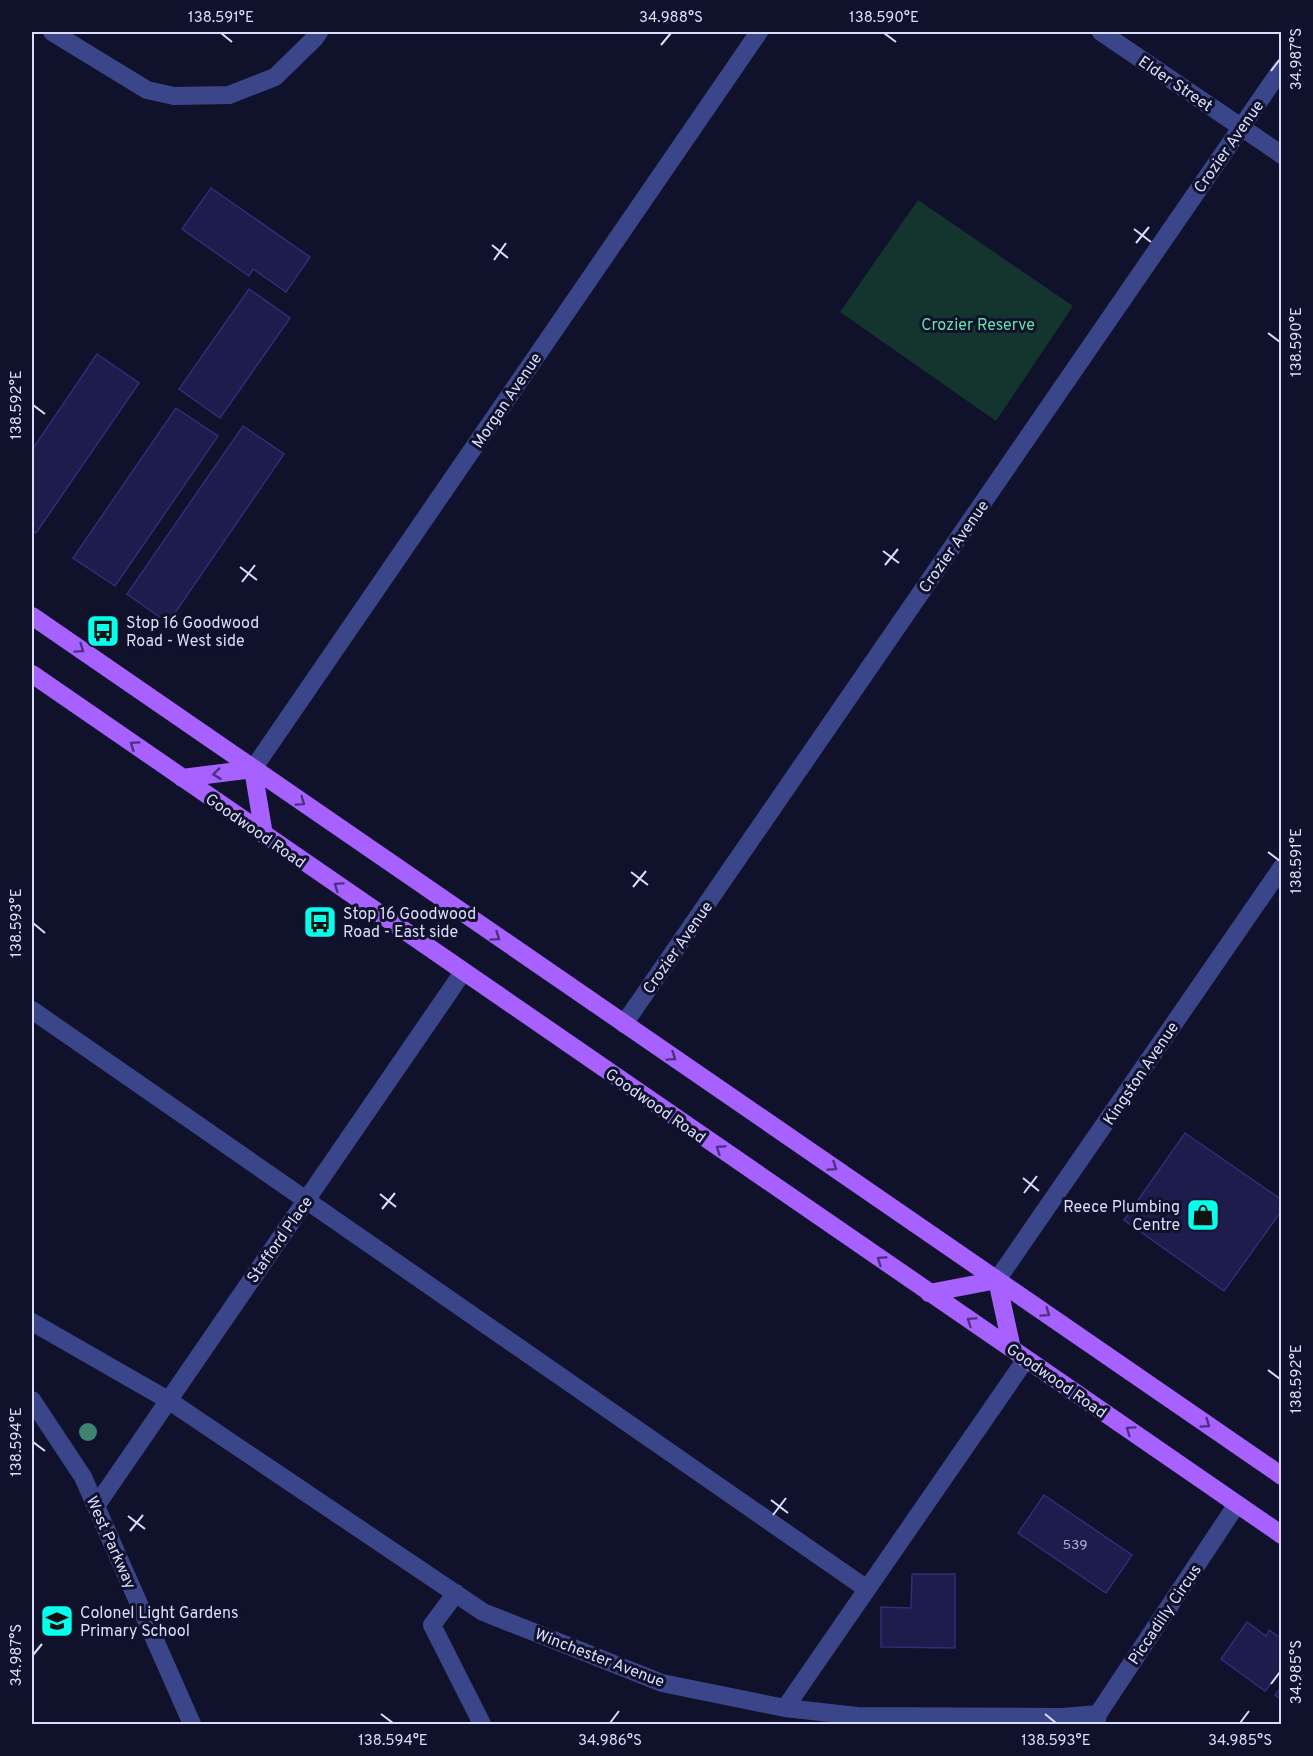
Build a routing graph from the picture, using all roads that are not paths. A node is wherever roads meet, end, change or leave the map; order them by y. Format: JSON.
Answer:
{"nodes":[{"id":1,"x":52,"y":32,"type":"edge"},
{"id":2,"x":319,"y":32,"type":"edge"},
{"id":3,"x":759,"y":32,"type":"edge"},
{"id":4,"x":1101,"y":32,"type":"edge"},
{"id":5,"x":1281,"y":68,"type":"edge"},
{"id":6,"x":1241,"y":127,"type":"junction"},
{"id":7,"x":1281,"y":155,"type":"edge"},
{"id":8,"x":32,"y":616,"type":"edge"},
{"id":9,"x":32,"y":674,"type":"edge"},
{"id":10,"x":253,"y":769,"type":"junction"},
{"id":11,"x":182,"y":778,"type":"junction"},
{"id":12,"x":264,"y":835,"type":"junction"},
{"id":13,"x":1281,"y":867,"type":"edge"},
{"id":14,"x":463,"y":972,"type":"junction"},
{"id":15,"x":32,"y":1010,"type":"edge"},
{"id":16,"x":624,"y":1024,"type":"junction"},
{"id":17,"x":306,"y":1200,"type":"junction"},
{"id":18,"x":998,"y":1280,"type":"junction"},
{"id":19,"x":929,"y":1293,"type":"junction"},
{"id":20,"x":32,"y":1322,"type":"edge"},
{"id":21,"x":1019,"y":1354,"type":"junction"},
{"id":22,"x":32,"y":1400,"type":"edge"},
{"id":23,"x":168,"y":1400,"type":"junction"},
{"id":24,"x":1281,"y":1476,"type":"edge"},
{"id":25,"x":1237,"y":1504,"type":"junction"},
{"id":26,"x":96,"y":1506,"type":"junction"},
{"id":27,"x":1281,"y":1535,"type":"edge"},
{"id":28,"x":867,"y":1588,"type":"junction"},
{"id":29,"x":456,"y":1593,"type":"junction"},
{"id":30,"x":786,"y":1708,"type":"junction"},
{"id":31,"x":1097,"y":1719,"type":"edge"},
{"id":32,"x":192,"y":1725,"type":"edge"},
{"id":33,"x":482,"y":1725,"type":"edge"}],
"edges":[{"from":1,"to":2,"type":"street"},
{"from":3,"to":10,"type":"street","name":"Morgan Avenue"},
{"from":4,"to":6,"type":"street","name":"Elder Street"},
{"from":5,"to":6,"type":"street","name":"Crozier Avenue"},
{"from":6,"to":7,"type":"street","name":"Elder Street"},
{"from":6,"to":16,"type":"street","name":"Crozier Avenue"},
{"from":8,"to":10,"type":"main road","one_way":true},
{"from":11,"to":9,"type":"main road","name":"Goodwood Road","one_way":true},
{"from":10,"to":11,"type":"main road","one_way":true},
{"from":10,"to":12,"type":"main road"},
{"from":10,"to":16,"type":"main road","one_way":true},
{"from":11,"to":12,"type":"main road","name":"Goodwood Road"},
{"from":14,"to":12,"type":"main road","name":"Goodwood Road","one_way":true},
{"from":13,"to":18,"type":"street","name":"Kingston Avenue"},
{"from":14,"to":17,"type":"street","name":"Stafford Place"},
{"from":19,"to":14,"type":"main road","name":"Goodwood Road","one_way":true},
{"from":15,"to":17,"type":"street"},
{"from":16,"to":18,"type":"main road","one_way":true},
{"from":17,"to":23,"type":"street","name":"Stafford Place"},
{"from":17,"to":28,"type":"street"},
{"from":18,"to":19,"type":"main road"},
{"from":18,"to":21,"type":"main road"},
{"from":18,"to":24,"type":"main road","one_way":true},
{"from":21,"to":19,"type":"main road","name":"Goodwood Road","one_way":true},
{"from":20,"to":23,"type":"street"},
{"from":25,"to":21,"type":"main road","name":"Goodwood Road","one_way":true},
{"from":21,"to":28,"type":"street"},
{"from":22,"to":26,"type":"street","name":"West Parkway"},
{"from":23,"to":26,"type":"street","name":"Stafford Place"},
{"from":23,"to":29,"type":"street","name":"Winchester Avenue"},
{"from":25,"to":27,"type":"main road","name":"Goodwood Road"},
{"from":25,"to":31,"type":"street","name":"Piccadilly Circus"},
{"from":26,"to":32,"type":"street","name":"West Parkway"},
{"from":28,"to":30,"type":"street"},
{"from":29,"to":30,"type":"street","name":"Winchester Avenue"},
{"from":29,"to":33,"type":"street"},
{"from":30,"to":31,"type":"street","name":"Winchester Avenue"}]}
